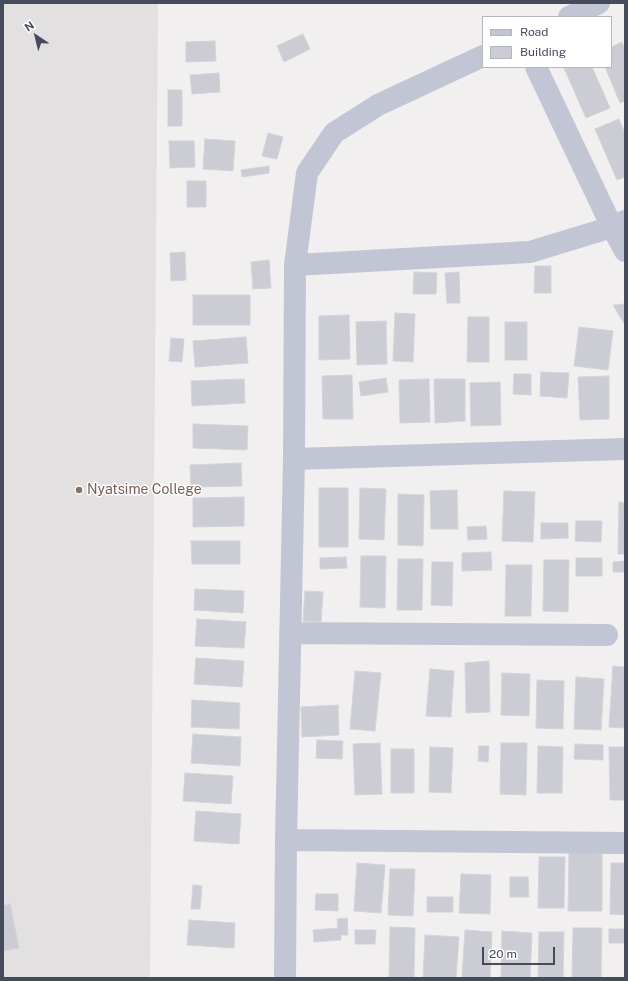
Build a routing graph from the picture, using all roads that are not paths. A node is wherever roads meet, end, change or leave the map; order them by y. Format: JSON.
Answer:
{"nodes":[{"id":1,"x":599,"y":3,"type":"edge"},
{"id":2,"x":571,"y":16,"type":"edge"},
{"id":3,"x":482,"y":56,"type":"edge"},
{"id":4,"x":537,"y":68,"type":"edge"},
{"id":5,"x":619,"y":224,"type":"edge"},
{"id":6,"x":625,"y":251,"type":"edge"},
{"id":7,"x":295,"y":266,"type":"junction"},
{"id":8,"x":625,"y":449,"type":"edge"},
{"id":9,"x":294,"y":459,"type":"junction"},
{"id":10,"x":290,"y":633,"type":"junction"},
{"id":11,"x":607,"y":635,"type":"dead end"},
{"id":12,"x":286,"y":840,"type":"junction"},
{"id":13,"x":625,"y":843,"type":"edge"},
{"id":14,"x":285,"y":978,"type":"edge"}],
"edges":[{"from":1,"to":2,"type":"street"},
{"from":3,"to":7,"type":"street"},
{"from":4,"to":5,"type":"street"},
{"from":5,"to":6,"type":"street"},
{"from":5,"to":7,"type":"street"},
{"from":7,"to":9,"type":"street"},
{"from":8,"to":9,"type":"street"},
{"from":9,"to":10,"type":"street"},
{"from":10,"to":11,"type":"street"},
{"from":10,"to":12,"type":"street"},
{"from":12,"to":13,"type":"street"},
{"from":12,"to":14,"type":"street"}]}
